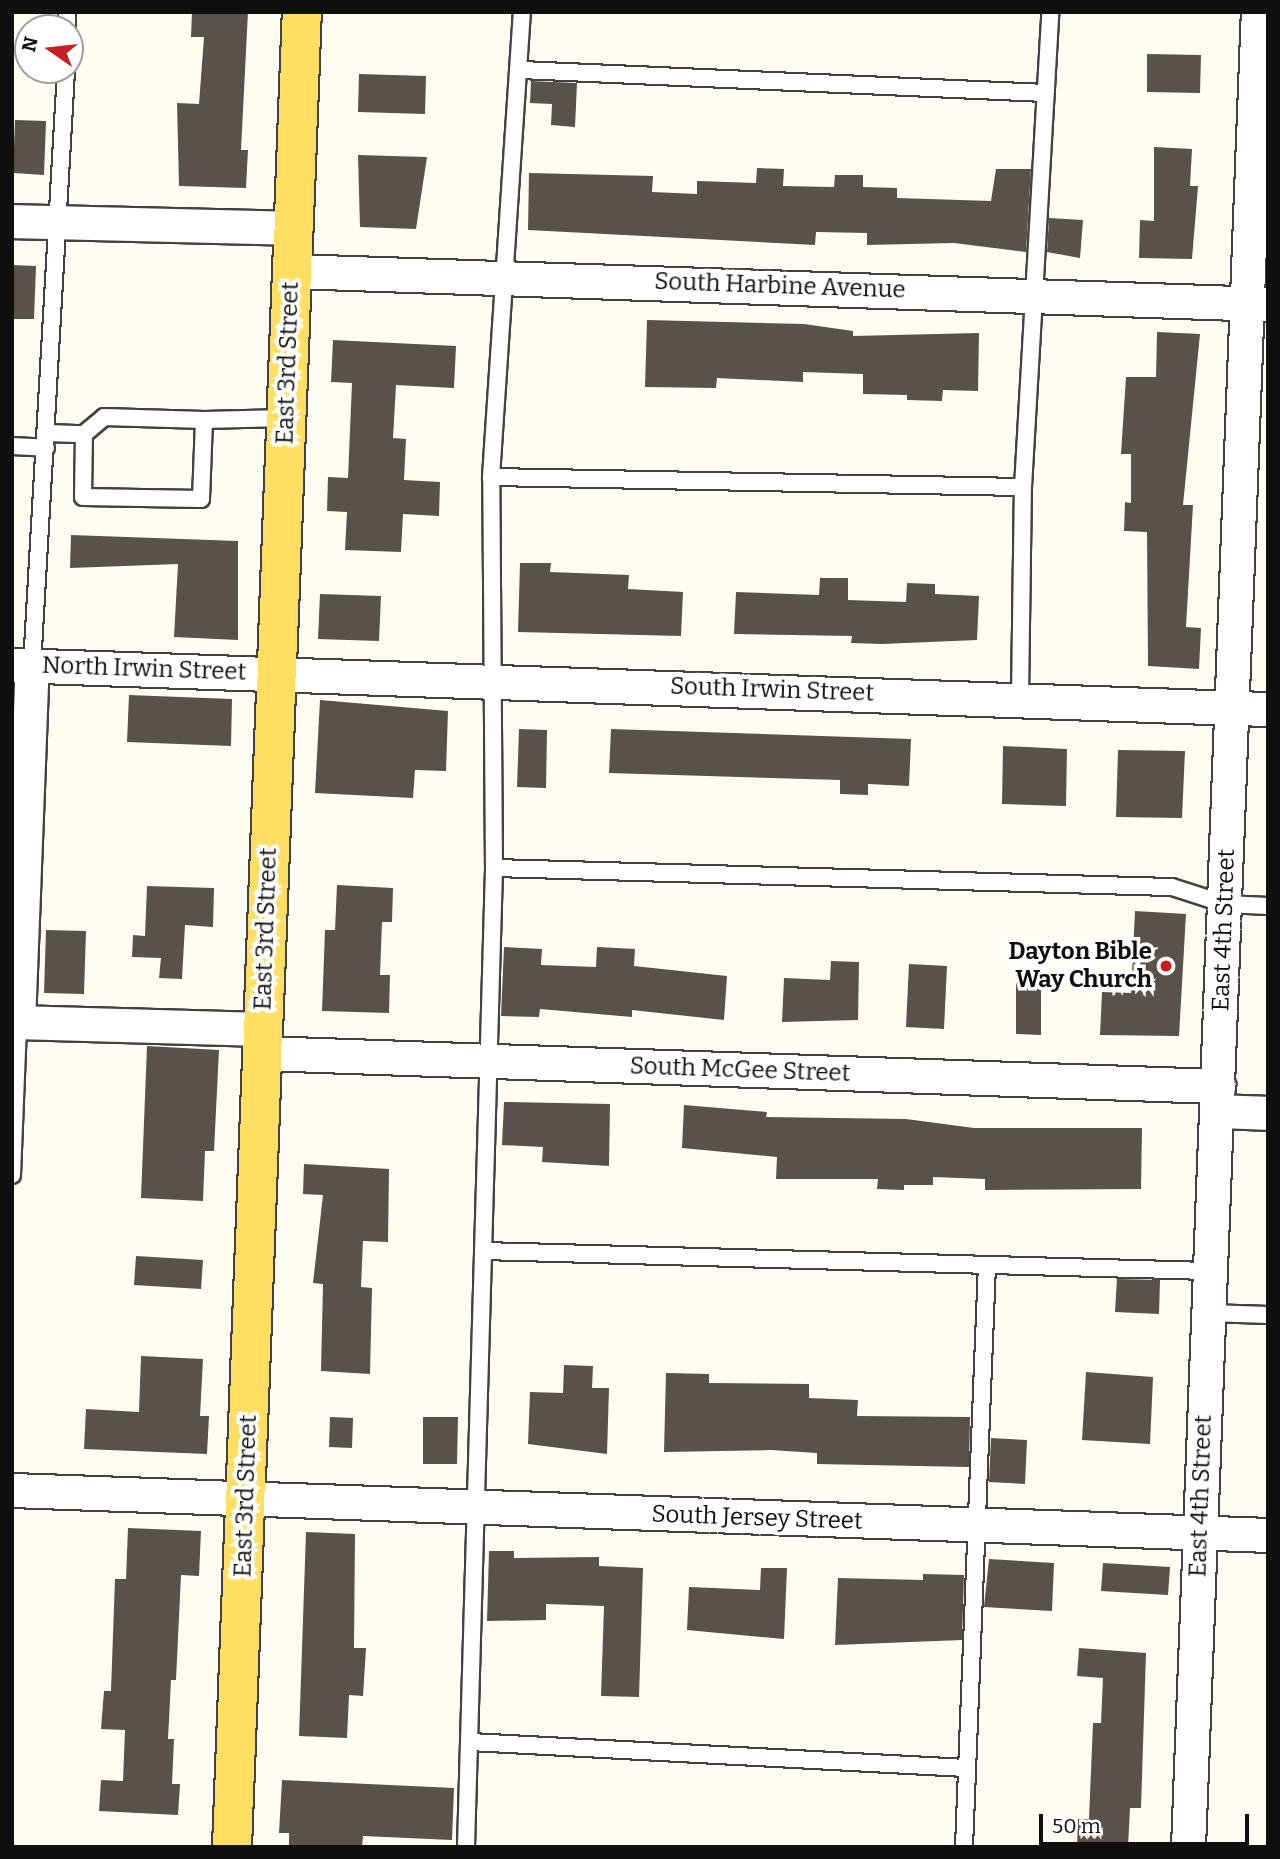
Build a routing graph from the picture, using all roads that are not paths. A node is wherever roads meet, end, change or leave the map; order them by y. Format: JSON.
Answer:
{"nodes":[{"id":1,"x":302,"y":12,"type":"edge"},
{"id":2,"x":522,"y":12,"type":"edge"},
{"id":3,"x":1050,"y":12,"type":"edge"},
{"id":4,"x":1258,"y":12,"type":"edge"},
{"id":5,"x":521,"y":70,"type":"junction"},
{"id":6,"x":66,"y":84,"type":"edge"},
{"id":7,"x":1045,"y":93,"type":"junction"},
{"id":8,"x":12,"y":222,"type":"edge"},
{"id":9,"x":61,"y":223,"type":"junction"},
{"id":10,"x":293,"y":228,"type":"junction"},
{"id":11,"x":292,"y":271,"type":"junction"},
{"id":12,"x":507,"y":276,"type":"junction"},
{"id":13,"x":1038,"y":296,"type":"junction"},
{"id":14,"x":1258,"y":304,"type":"edge"},
{"id":15,"x":286,"y":418,"type":"junction"},
{"id":16,"x":204,"y":420,"type":"junction"},
{"id":17,"x":84,"y":434,"type":"junction"},
{"id":18,"x":47,"y":441,"type":"junction"},
{"id":19,"x":12,"y":446,"type":"edge"},
{"id":20,"x":491,"y":477,"type":"junction"},
{"id":21,"x":1023,"y":487,"type":"junction"},
{"id":22,"x":22,"y":665,"type":"edge"},
{"id":23,"x":276,"y":674,"type":"junction"},
{"id":24,"x":488,"y":680,"type":"junction"},
{"id":25,"x":1020,"y":698,"type":"junction"},
{"id":26,"x":1231,"y":708,"type":"junction"},
{"id":27,"x":1268,"y":709,"type":"edge"},
{"id":28,"x":494,"y":868,"type":"junction"},
{"id":29,"x":1225,"y":904,"type":"junction"},
{"id":30,"x":1268,"y":906,"type":"edge"},
{"id":31,"x":15,"y":1022,"type":"edge"},
{"id":32,"x":262,"y":1041,"type":"junction"},
{"id":33,"x":486,"y":1062,"type":"junction"},
{"id":34,"x":1217,"y":1098,"type":"junction"},
{"id":35,"x":1268,"y":1112,"type":"edge"},
{"id":36,"x":12,"y":1175,"type":"edge"},
{"id":37,"x":483,"y":1251,"type":"junction"},
{"id":38,"x":987,"y":1265,"type":"junction"},
{"id":39,"x":1210,"y":1271,"type":"junction"},
{"id":40,"x":1208,"y":1313,"type":"junction"},
{"id":41,"x":1268,"y":1315,"type":"edge"},
{"id":42,"x":12,"y":1490,"type":"edge"},
{"id":43,"x":246,"y":1496,"type":"junction"},
{"id":44,"x":478,"y":1506,"type":"junction"},
{"id":45,"x":977,"y":1526,"type":"junction"},
{"id":46,"x":1201,"y":1532,"type":"junction"},
{"id":47,"x":1268,"y":1535,"type":"edge"},
{"id":48,"x":470,"y":1742,"type":"junction"},
{"id":49,"x":967,"y":1768,"type":"junction"},
{"id":50,"x":232,"y":1847,"type":"edge"},
{"id":51,"x":466,"y":1847,"type":"edge"},
{"id":52,"x":964,"y":1847,"type":"edge"},
{"id":53,"x":1188,"y":1847,"type":"edge"}],
"edges":[{"from":1,"to":10,"type":"main road","name":"East 3rd Street"},
{"from":2,"to":5,"type":"lane"},
{"from":3,"to":7,"type":"lane"},
{"from":4,"to":14,"type":"street","name":"East 4th Street"},
{"from":5,"to":7,"type":"lane"},
{"from":5,"to":12,"type":"lane"},
{"from":6,"to":9,"type":"lane"},
{"from":7,"to":13,"type":"lane"},
{"from":8,"to":9,"type":"street"},
{"from":9,"to":10,"type":"street"},
{"from":9,"to":18,"type":"lane"},
{"from":10,"to":11,"type":"main road","name":"East 3rd Street"},
{"from":11,"to":12,"type":"street","name":"South Harbine Avenue"},
{"from":11,"to":15,"type":"main road","name":"East 3rd Street"},
{"from":12,"to":13,"type":"street","name":"South Harbine Avenue"},
{"from":12,"to":20,"type":"lane"},
{"from":13,"to":14,"type":"street","name":"South Harbine Avenue"},
{"from":13,"to":21,"type":"lane"},
{"from":14,"to":26,"type":"street","name":"East 4th Street"},
{"from":15,"to":16,"type":"lane"},
{"from":15,"to":23,"type":"main road","name":"East 3rd Street"},
{"from":16,"to":17,"type":"lane"},
{"from":16,"to":17,"type":"lane"},
{"from":17,"to":18,"type":"lane"},
{"from":18,"to":19,"type":"lane"},
{"from":18,"to":22,"type":"lane"},
{"from":20,"to":21,"type":"lane"},
{"from":20,"to":24,"type":"lane"},
{"from":21,"to":25,"type":"lane"},
{"from":22,"to":23,"type":"street","name":"North Irwin Street"},
{"from":22,"to":31,"type":"street"},
{"from":23,"to":24,"type":"street","name":"South Irwin Street"},
{"from":23,"to":32,"type":"main road","name":"East 3rd Street"},
{"from":24,"to":25,"type":"street","name":"South Irwin Street"},
{"from":24,"to":28,"type":"lane"},
{"from":25,"to":26,"type":"street","name":"South Irwin Street"},
{"from":26,"to":27,"type":"street","name":"South Irwin Street"},
{"from":26,"to":29,"type":"street","name":"East 4th Street"},
{"from":28,"to":29,"type":"lane"},
{"from":28,"to":33,"type":"lane"},
{"from":29,"to":30,"type":"lane"},
{"from":29,"to":34,"type":"street","name":"East 4th Street"},
{"from":31,"to":32,"type":"street","name":"South McGee Street"},
{"from":31,"to":36,"type":"lane"},
{"from":32,"to":33,"type":"street","name":"South McGee Street"},
{"from":32,"to":43,"type":"main road","name":"East 3rd Street"},
{"from":33,"to":34,"type":"street","name":"South McGee Street"},
{"from":33,"to":37,"type":"lane"},
{"from":34,"to":35,"type":"street","name":"South McGee Street"},
{"from":34,"to":39,"type":"street","name":"East 4th Street"},
{"from":37,"to":38,"type":"lane"},
{"from":37,"to":44,"type":"lane"},
{"from":38,"to":39,"type":"lane"},
{"from":38,"to":45,"type":"lane"},
{"from":39,"to":40,"type":"street","name":"East 4th Street"},
{"from":40,"to":41,"type":"lane"},
{"from":40,"to":46,"type":"street","name":"East 4th Street"},
{"from":42,"to":43,"type":"street","name":"South Jersey Street"},
{"from":43,"to":44,"type":"street","name":"South Jersey Street"},
{"from":43,"to":50,"type":"main road","name":"East 3rd Street"},
{"from":44,"to":45,"type":"street","name":"South Jersey Street"},
{"from":44,"to":48,"type":"lane"},
{"from":45,"to":46,"type":"street","name":"South Jersey Street"},
{"from":45,"to":49,"type":"lane"},
{"from":46,"to":47,"type":"street","name":"South Jersey Street"},
{"from":46,"to":53,"type":"street","name":"East 4th Street"},
{"from":48,"to":49,"type":"lane"},
{"from":48,"to":51,"type":"lane"},
{"from":49,"to":52,"type":"lane"}]}
